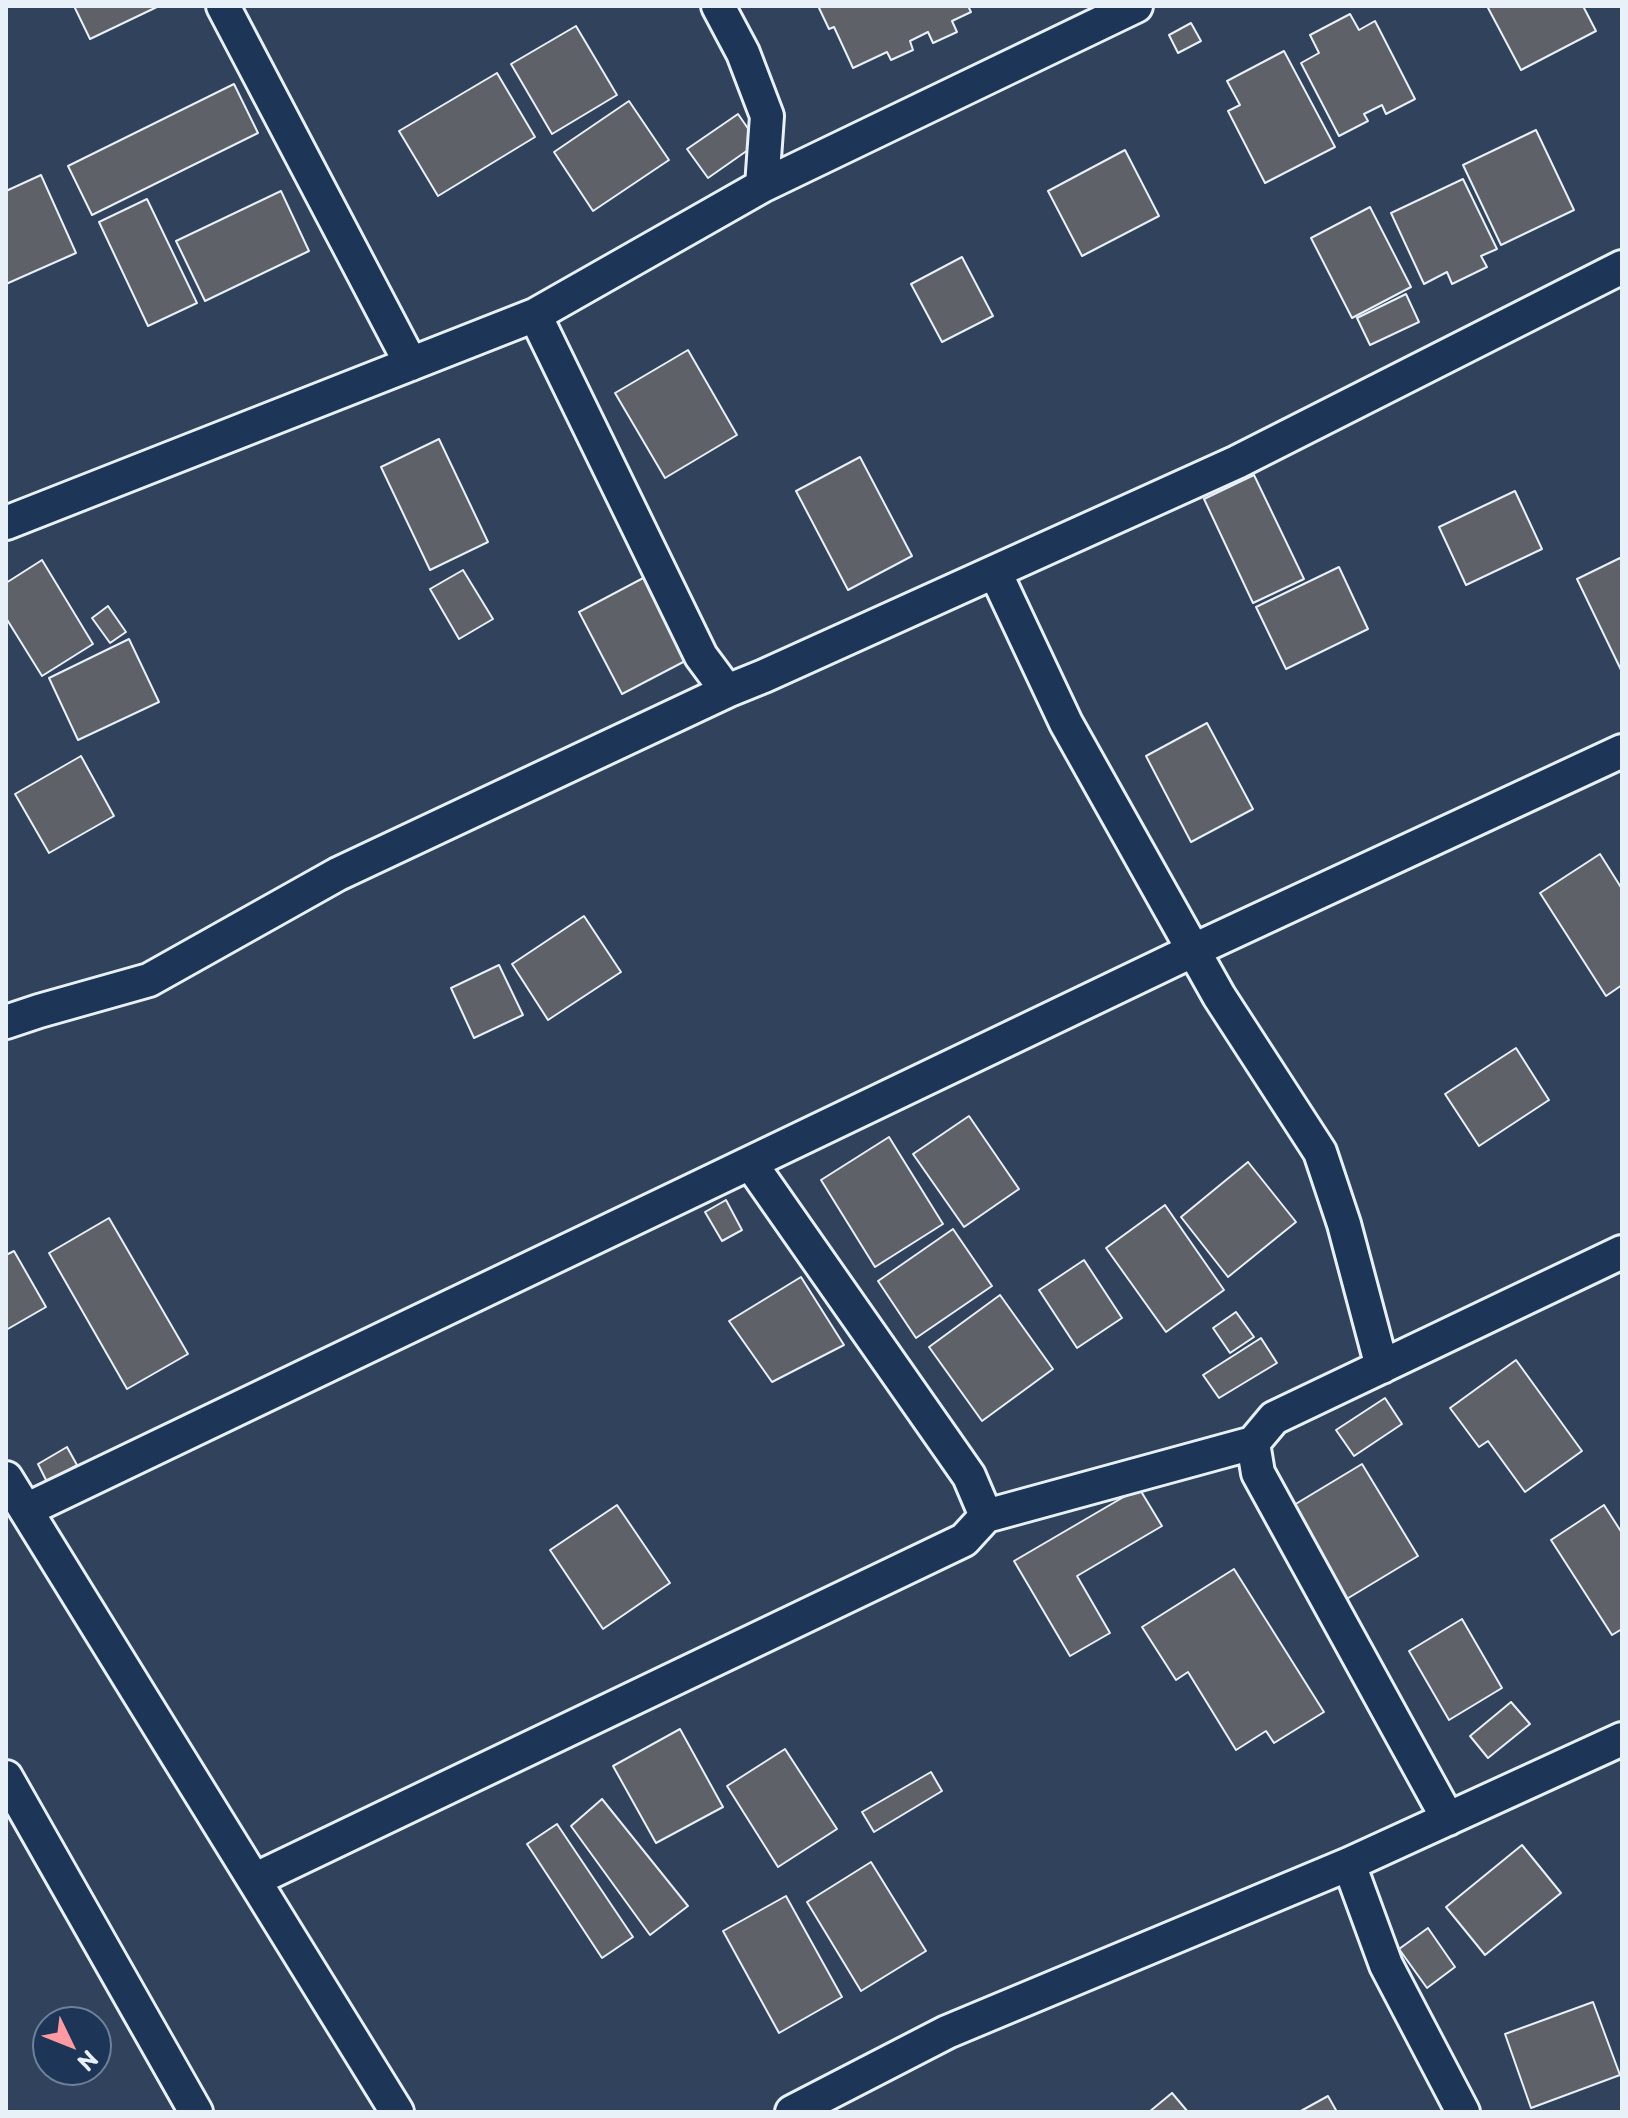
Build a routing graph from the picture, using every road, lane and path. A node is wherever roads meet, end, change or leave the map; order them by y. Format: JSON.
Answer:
{"nodes":[{"id":1,"x":223,"y":6,"type":"edge"},
{"id":2,"x":718,"y":6,"type":"edge"},
{"id":3,"x":1136,"y":6,"type":"edge"},
{"id":4,"x":762,"y":186,"type":"junction"},
{"id":5,"x":1622,"y":267,"type":"edge"},
{"id":6,"x":535,"y":315,"type":"junction"},
{"id":7,"x":411,"y":364,"type":"junction"},
{"id":8,"x":6,"y":523,"type":"edge"},
{"id":9,"x":995,"y":572,"type":"junction"},
{"id":10,"x":727,"y":691,"type":"junction"},
{"id":11,"x":1622,"y":751,"type":"edge"},
{"id":12,"x":1194,"y":950,"type":"junction"},
{"id":13,"x":6,"y":1022,"type":"edge"},
{"id":14,"x":751,"y":1164,"type":"junction"},
{"id":15,"x":1622,"y":1252,"type":"edge"},
{"id":16,"x":1382,"y":1367,"type":"junction"},
{"id":17,"x":1253,"y":1443,"type":"junction"},
{"id":18,"x":6,"y":1478,"type":"edge"},
{"id":19,"x":26,"y":1510,"type":"junction"},
{"id":20,"x":986,"y":1516,"type":"junction"},
{"id":21,"x":1622,"y":1739,"type":"edge"},
{"id":22,"x":6,"y":1777,"type":"edge"},
{"id":23,"x":1448,"y":1819,"type":"junction"},
{"id":24,"x":1349,"y":1864,"type":"junction"},
{"id":25,"x":254,"y":1880,"type":"junction"},
{"id":26,"x":196,"y":2112,"type":"edge"},
{"id":27,"x":397,"y":2112,"type":"edge"},
{"id":28,"x":792,"y":2112,"type":"edge"},
{"id":29,"x":1463,"y":2112,"type":"edge"}],
"edges":[{"from":1,"to":7,"type":"street"},
{"from":2,"to":4,"type":"street"},
{"from":3,"to":4,"type":"street"},
{"from":4,"to":6,"type":"street"},
{"from":5,"to":9,"type":"street"},
{"from":6,"to":7,"type":"street"},
{"from":6,"to":10,"type":"street"},
{"from":7,"to":8,"type":"street"},
{"from":9,"to":10,"type":"street"},
{"from":9,"to":12,"type":"street"},
{"from":10,"to":13,"type":"street"},
{"from":11,"to":12,"type":"street"},
{"from":12,"to":14,"type":"street"},
{"from":12,"to":16,"type":"street"},
{"from":14,"to":19,"type":"street"},
{"from":14,"to":20,"type":"street"},
{"from":15,"to":16,"type":"street"},
{"from":16,"to":17,"type":"street"},
{"from":17,"to":20,"type":"street"},
{"from":17,"to":23,"type":"street"},
{"from":18,"to":19,"type":"street"},
{"from":19,"to":25,"type":"street"},
{"from":20,"to":25,"type":"street"},
{"from":21,"to":23,"type":"street"},
{"from":22,"to":26,"type":"street"},
{"from":23,"to":24,"type":"street"},
{"from":24,"to":28,"type":"street"},
{"from":24,"to":29,"type":"street"},
{"from":25,"to":27,"type":"street"}]}
